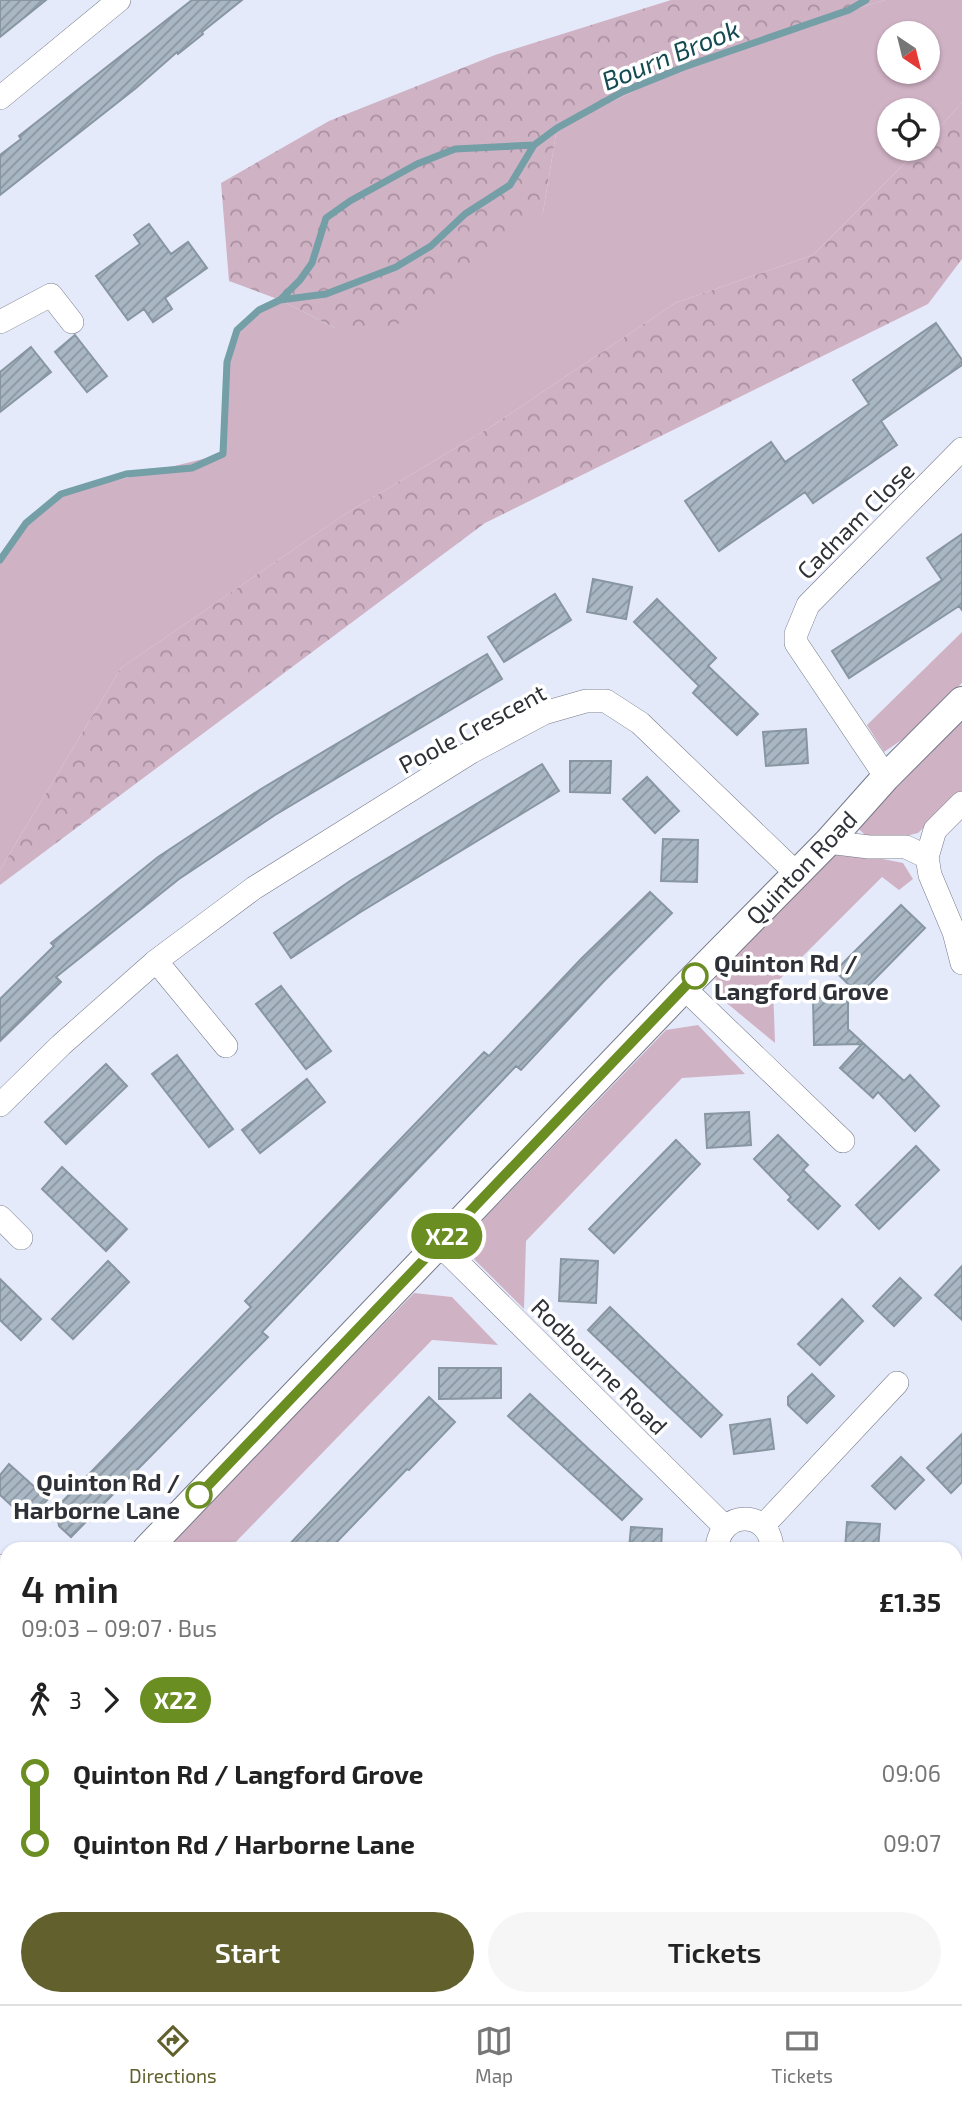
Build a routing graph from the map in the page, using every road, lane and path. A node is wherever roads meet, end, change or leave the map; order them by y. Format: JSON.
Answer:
{"nodes":[{"id":1,"x":119,"y":0,"type":"edge"},
{"id":2,"x":0,"y":98,"type":"edge"},
{"id":3,"x":0,"y":322,"type":"edge"},
{"id":4,"x":72,"y":322,"type":"dead end"},
{"id":5,"x":962,"y":449,"type":"edge"},
{"id":6,"x":962,"y":701,"type":"edge"},
{"id":7,"x":886,"y":777,"type":"junction"},
{"id":8,"x":962,"y":803,"type":"edge"},
{"id":9,"x":828,"y":842,"type":"junction"},
{"id":10,"x":927,"y":857,"type":"junction"},
{"id":11,"x":796,"y":873,"type":"junction"},
{"id":12,"x":156,"y":961,"type":"junction"},
{"id":13,"x":962,"y":962,"type":"edge"},
{"id":14,"x":684,"y":988,"type":"junction"},
{"id":15,"x":226,"y":1046,"type":"dead end"},
{"id":16,"x":0,"y":1105,"type":"edge"},
{"id":17,"x":843,"y":1141,"type":"dead end"},
{"id":18,"x":0,"y":1217,"type":"edge"},
{"id":19,"x":21,"y":1238,"type":"dead end"},
{"id":20,"x":439,"y":1244,"type":"junction"},
{"id":21,"x":897,"y":1383,"type":"dead end"},
{"id":22,"x":763,"y":1526,"type":"junction"},
{"id":23,"x":724,"y":1527,"type":"junction"},
{"id":24,"x":154,"y":1542,"type":"edge"},
{"id":25,"x":718,"y":1542,"type":"edge"},
{"id":26,"x":771,"y":1542,"type":"edge"}],
"edges":[{"from":1,"to":2,"type":"street"},
{"from":3,"to":4,"type":"street"},
{"from":5,"to":7,"type":"street","name":"Cadnam Close"},
{"from":6,"to":7,"type":"street","name":"Quinton Road"},
{"from":7,"to":9,"type":"street","name":"Quinton Road"},
{"from":8,"to":10,"type":"street"},
{"from":9,"to":10,"type":"street"},
{"from":9,"to":11,"type":"street","name":"Quinton Road"},
{"from":10,"to":13,"type":"street"},
{"from":11,"to":12,"type":"street","name":"Poole Crescent"},
{"from":11,"to":14,"type":"street","name":"Quinton Road"},
{"from":12,"to":15,"type":"street"},
{"from":12,"to":16,"type":"street","name":"Poole Crescent"},
{"from":14,"to":17,"type":"street"},
{"from":14,"to":20,"type":"street","name":"Quinton Road"},
{"from":18,"to":19,"type":"street"},
{"from":20,"to":23,"type":"street","name":"Rodbourne Road"},
{"from":20,"to":24,"type":"street","name":"Quinton Road"},
{"from":21,"to":22,"type":"street"},
{"from":22,"to":23,"type":"street"},
{"from":22,"to":26,"type":"street"},
{"from":23,"to":25,"type":"street"}]}
